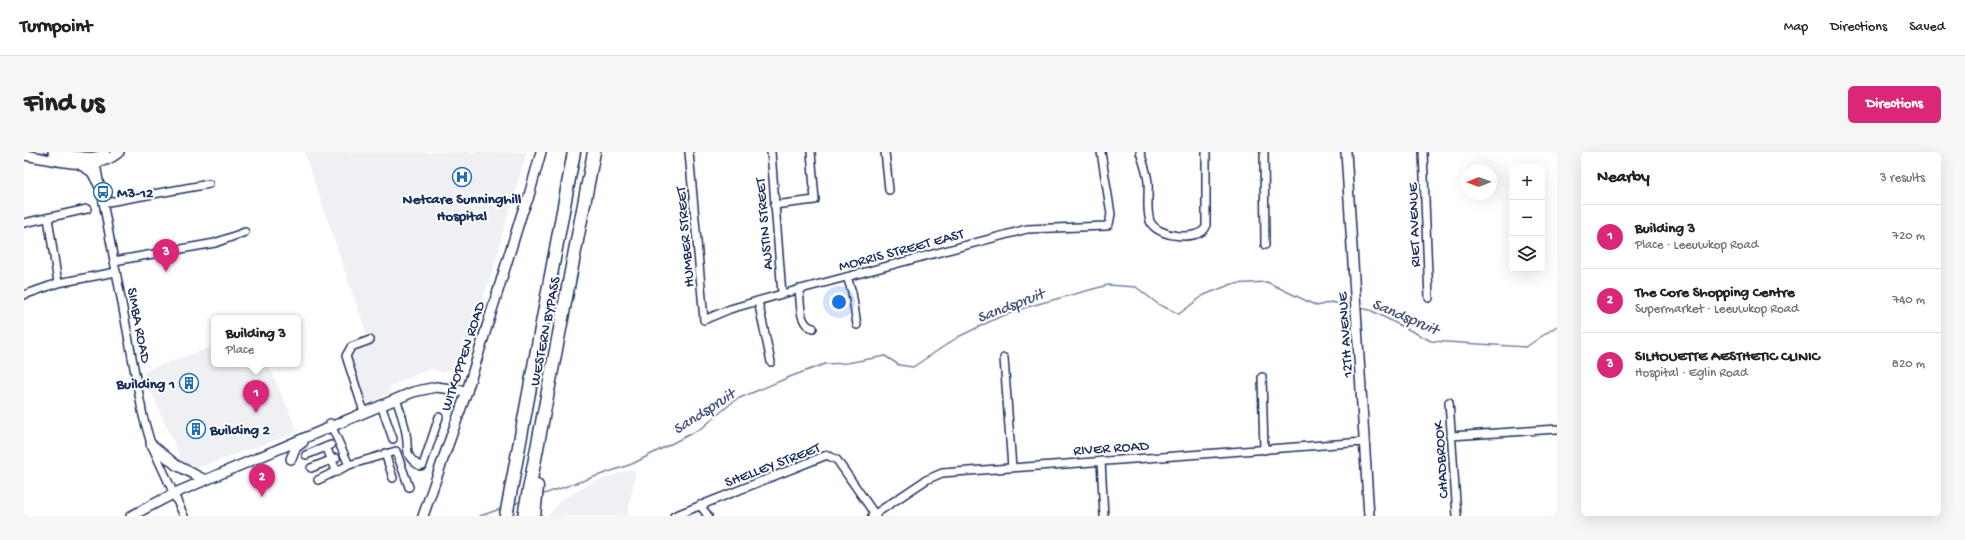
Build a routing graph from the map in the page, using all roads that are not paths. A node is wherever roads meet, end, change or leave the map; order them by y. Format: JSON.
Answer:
{"nodes":[{"id":1,"x":53,"y":152,"type":"edge"},
{"id":2,"x":109,"y":152,"type":"edge"},
{"id":3,"x":119,"y":152,"type":"edge"},
{"id":4,"x":535,"y":152,"type":"edge"},
{"id":5,"x":541,"y":152,"type":"edge"},
{"id":6,"x":574,"y":152,"type":"edge"},
{"id":7,"x":594,"y":152,"type":"edge"},
{"id":8,"x":689,"y":152,"type":"edge"},
{"id":9,"x":771,"y":152,"type":"edge"},
{"id":10,"x":811,"y":152,"type":"edge"},
{"id":11,"x":885,"y":152,"type":"edge"},
{"id":12,"x":1101,"y":152,"type":"edge"},
{"id":13,"x":1140,"y":152,"type":"edge"},
{"id":14,"x":1206,"y":152,"type":"edge"},
{"id":15,"x":1264,"y":152,"type":"edge"},
{"id":16,"x":1346,"y":152,"type":"edge"},
{"id":17,"x":1423,"y":152,"type":"edge"},
{"id":18,"x":24,"y":155,"type":"edge"},
{"id":19,"x":95,"y":160,"type":"junction"},
{"id":20,"x":72,"y":162,"type":"junction"},
{"id":21,"x":210,"y":184,"type":"dead end"},
{"id":22,"x":100,"y":187,"type":"junction"},
{"id":23,"x":889,"y":190,"type":"dead end"},
{"id":24,"x":103,"y":203,"type":"junction"},
{"id":25,"x":525,"y":204,"type":"junction"},
{"id":26,"x":774,"y":205,"type":"junction"},
{"id":27,"x":87,"y":210,"type":"dead end"},
{"id":28,"x":48,"y":218,"type":"junction"},
{"id":29,"x":24,"y":222,"type":"edge"},
{"id":30,"x":245,"y":232,"type":"dead end"},
{"id":31,"x":1265,"y":245,"type":"dead end"},
{"id":32,"x":114,"y":261,"type":"junction"},
{"id":33,"x":116,"y":272,"type":"junction"},
{"id":34,"x":847,"y":277,"type":"junction"},
{"id":35,"x":58,"y":283,"type":"junction"},
{"id":36,"x":799,"y":289,"type":"junction"},
{"id":37,"x":782,"y":294,"type":"junction"},
{"id":38,"x":24,"y":295,"type":"edge"},
{"id":39,"x":1429,"y":298,"type":"dead end"},
{"id":40,"x":758,"y":301,"type":"junction"},
{"id":41,"x":704,"y":320,"type":"joint"},
{"id":42,"x":857,"y":325,"type":"dead end"},
{"id":43,"x":809,"y":329,"type":"dead end"},
{"id":44,"x":370,"y":340,"type":"dead end"},
{"id":45,"x":1004,"y":358,"type":"dead end"},
{"id":46,"x":771,"y":362,"type":"dead end"},
{"id":47,"x":1262,"y":377,"type":"dead end"},
{"id":48,"x":466,"y":391,"type":"junction"},
{"id":49,"x":396,"y":399,"type":"junction"},
{"id":50,"x":1449,"y":402,"type":"dead end"},
{"id":51,"x":381,"y":405,"type":"junction"},
{"id":52,"x":364,"y":412,"type":"junction"},
{"id":53,"x":439,"y":417,"type":"dead end"},
{"id":54,"x":333,"y":425,"type":"junction"},
{"id":55,"x":1557,"y":429,"type":"edge"},
{"id":56,"x":319,"y":433,"type":"junction"},
{"id":57,"x":1451,"y":436,"type":"junction"},
{"id":58,"x":393,"y":439,"type":"dead end"},
{"id":59,"x":1364,"y":442,"type":"junction"},
{"id":60,"x":151,"y":444,"type":"junction"},
{"id":61,"x":1264,"y":450,"type":"junction"},
{"id":62,"x":385,"y":453,"type":"junction"},
{"id":63,"x":306,"y":455,"type":"dead end"},
{"id":64,"x":291,"y":459,"type":"dead end"},
{"id":65,"x":334,"y":459,"type":"junction"},
{"id":66,"x":1100,"y":461,"type":"junction"},
{"id":67,"x":349,"y":465,"type":"junction"},
{"id":68,"x":311,"y":468,"type":"dead end"},
{"id":69,"x":1012,"y":468,"type":"junction"},
{"id":70,"x":229,"y":469,"type":"junction"},
{"id":71,"x":337,"y":472,"type":"junction"},
{"id":72,"x":394,"y":478,"type":"dead end"},
{"id":73,"x":206,"y":480,"type":"junction"},
{"id":74,"x":318,"y":480,"type":"dead end"},
{"id":75,"x":534,"y":482,"type":"junction"},
{"id":76,"x":409,"y":487,"type":"dead end"},
{"id":77,"x":507,"y":489,"type":"junction"},
{"id":78,"x":175,"y":493,"type":"junction"},
{"id":79,"x":700,"y":505,"type":"junction"},
{"id":80,"x":875,"y":515,"type":"edge"},
{"id":81,"x":131,"y":516,"type":"edge"},
{"id":82,"x":184,"y":516,"type":"edge"},
{"id":83,"x":423,"y":516,"type":"edge"},
{"id":84,"x":498,"y":516,"type":"edge"},
{"id":85,"x":506,"y":516,"type":"edge"},
{"id":86,"x":524,"y":516,"type":"edge"},
{"id":87,"x":534,"y":516,"type":"edge"},
{"id":88,"x":674,"y":516,"type":"edge"},
{"id":89,"x":708,"y":516,"type":"edge"},
{"id":90,"x":1104,"y":516,"type":"edge"},
{"id":91,"x":1369,"y":516,"type":"edge"},
{"id":92,"x":1457,"y":516,"type":"edge"}],
"edges":[{"from":1,"to":19,"type":"main road"},
{"from":2,"to":19,"type":"main road"},
{"from":3,"to":19,"type":"main road"},
{"from":4,"to":25,"type":"main road","name":"WITKOPPEN ROAD"},
{"from":5,"to":25,"type":"main road","name":"WITKOPPEN ROAD"},
{"from":6,"to":77,"type":"highway","name":"WESTERN BYPASS"},
{"from":7,"to":75,"type":"highway","name":"WESTERN BYPASS"},
{"from":8,"to":41,"type":"street","name":"HUMBER STREET"},
{"from":9,"to":26,"type":"street","name":"AUSTIN STREET"},
{"from":10,"to":26,"type":"street"},
{"from":11,"to":23,"type":"street"},
{"from":12,"to":34,"type":"street","name":"MORRIS STREET EAST"},
{"from":13,"to":14,"type":"street"},
{"from":15,"to":31,"type":"street"},
{"from":16,"to":59,"type":"main road","name":"12TH AVENUE"},
{"from":17,"to":39,"type":"street","name":"RIET AVENUE"},
{"from":18,"to":20,"type":"main road"},
{"from":19,"to":20,"type":"main road"},
{"from":19,"to":22,"type":"street","name":"SIMBA ROAD"},
{"from":20,"to":22,"type":"main road"},
{"from":21,"to":24,"type":"street"},
{"from":22,"to":24,"type":"street","name":"SIMBA ROAD"},
{"from":24,"to":32,"type":"street","name":"SIMBA ROAD"},
{"from":25,"to":48,"type":"main road","name":"WITKOPPEN ROAD"},
{"from":26,"to":37,"type":"street","name":"AUSTIN STREET"},
{"from":27,"to":28,"type":"street"},
{"from":28,"to":29,"type":"street"},
{"from":28,"to":35,"type":"street"},
{"from":30,"to":32,"type":"street"},
{"from":32,"to":33,"type":"street","name":"SIMBA ROAD"},
{"from":33,"to":35,"type":"street"},
{"from":33,"to":60,"type":"street","name":"SIMBA ROAD"},
{"from":34,"to":36,"type":"street","name":"MORRIS STREET EAST"},
{"from":34,"to":42,"type":"street"},
{"from":35,"to":38,"type":"street"},
{"from":36,"to":37,"type":"street","name":"MORRIS STREET EAST"},
{"from":36,"to":43,"type":"street"},
{"from":37,"to":40,"type":"street","name":"MORRIS STREET EAST"},
{"from":40,"to":41,"type":"street","name":"MORRIS STREET EAST"},
{"from":40,"to":46,"type":"street"},
{"from":44,"to":52,"type":"street"},
{"from":45,"to":69,"type":"street"},
{"from":47,"to":61,"type":"street"},
{"from":48,"to":49,"type":"main road"},
{"from":48,"to":83,"type":"main road","name":"WITKOPPEN ROAD"},
{"from":49,"to":51,"type":"main road"},
{"from":49,"to":53,"type":"street"},
{"from":50,"to":57,"type":"street","name":"CHADBROOK"},
{"from":51,"to":52,"type":"main road"},
{"from":51,"to":58,"type":"street"},
{"from":52,"to":54,"type":"main road"},
{"from":54,"to":56,"type":"main road"},
{"from":54,"to":67,"type":"street"},
{"from":54,"to":70,"type":"main road"},
{"from":55,"to":57,"type":"street"},
{"from":56,"to":64,"type":"main road"},
{"from":56,"to":70,"type":"main road"},
{"from":57,"to":92,"type":"street","name":"CHADBROOK"},
{"from":59,"to":61,"type":"street","name":"RIVER ROAD"},
{"from":59,"to":91,"type":"main road","name":"12TH AVENUE"},
{"from":60,"to":73,"type":"main road"},
{"from":60,"to":78,"type":"street","name":"SIMBA ROAD"},
{"from":61,"to":66,"type":"street","name":"RIVER ROAD"},
{"from":62,"to":67,"type":"street"},
{"from":62,"to":72,"type":"street"},
{"from":62,"to":76,"type":"street"},
{"from":63,"to":65,"type":"street"},
{"from":65,"to":68,"type":"street"},
{"from":65,"to":71,"type":"street"},
{"from":66,"to":69,"type":"street","name":"RIVER ROAD"},
{"from":66,"to":90,"type":"street"},
{"from":67,"to":71,"type":"street"},
{"from":69,"to":80,"type":"street","name":"RIVER ROAD"},
{"from":70,"to":73,"type":"main road"},
{"from":71,"to":74,"type":"street"},
{"from":73,"to":78,"type":"main road"},
{"from":75,"to":86,"type":"highway"},
{"from":75,"to":87,"type":"highway"},
{"from":77,"to":84,"type":"highway"},
{"from":77,"to":85,"type":"highway"},
{"from":78,"to":81,"type":"main road"},
{"from":78,"to":82,"type":"street","name":"SIMBA ROAD"},
{"from":79,"to":80,"type":"street","name":"SHELLEY STREET"},
{"from":79,"to":88,"type":"street","name":"SHELLEY STREET"},
{"from":79,"to":89,"type":"street"}]}
